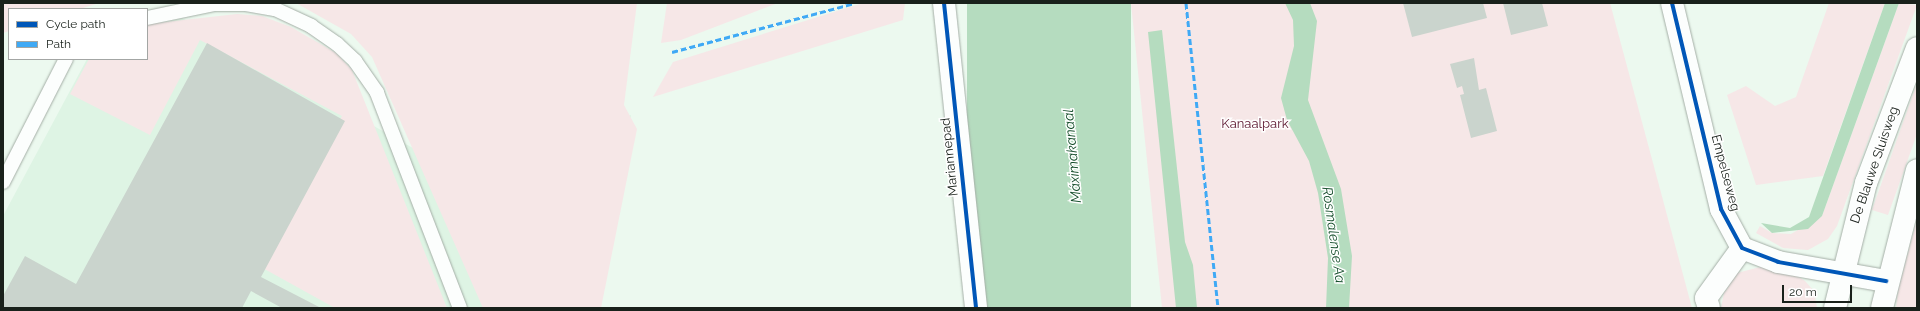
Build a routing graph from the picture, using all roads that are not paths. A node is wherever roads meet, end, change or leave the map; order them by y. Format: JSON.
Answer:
{"nodes":[{"id":1,"x":944,"y":3,"type":"edge"},
{"id":2,"x":1672,"y":3,"type":"edge"},
{"id":3,"x":148,"y":18,"type":"edge"},
{"id":4,"x":1917,"y":48,"type":"edge"},
{"id":5,"x":65,"y":60,"type":"edge"},
{"id":6,"x":1917,"y":170,"type":"edge"},
{"id":7,"x":3,"y":182,"type":"edge"},
{"id":8,"x":1742,"y":248,"type":"junction"},
{"id":9,"x":1841,"y":275,"type":"junction"},
{"id":10,"x":1886,"y":281,"type":"junction"},
{"id":11,"x":460,"y":308,"type":"edge"},
{"id":12,"x":976,"y":308,"type":"edge"},
{"id":13,"x":1709,"y":308,"type":"edge"},
{"id":14,"x":1835,"y":308,"type":"edge"},
{"id":15,"x":1882,"y":308,"type":"edge"}],
"edges":[{"from":1,"to":12,"type":"street","name":"Mariannepad"},
{"from":2,"to":8,"type":"street","name":"Empelseweg"},
{"from":3,"to":11,"type":"lane"},
{"from":4,"to":9,"type":"street","name":"De Blauwe Sluisweg"},
{"from":5,"to":7,"type":"lane"},
{"from":6,"to":10,"type":"street"},
{"from":8,"to":9,"type":"street"},
{"from":8,"to":13,"type":"street"},
{"from":9,"to":10,"type":"street"},
{"from":9,"to":14,"type":"street","name":"De Blauwe Sluisweg"},
{"from":10,"to":15,"type":"street"}]}
